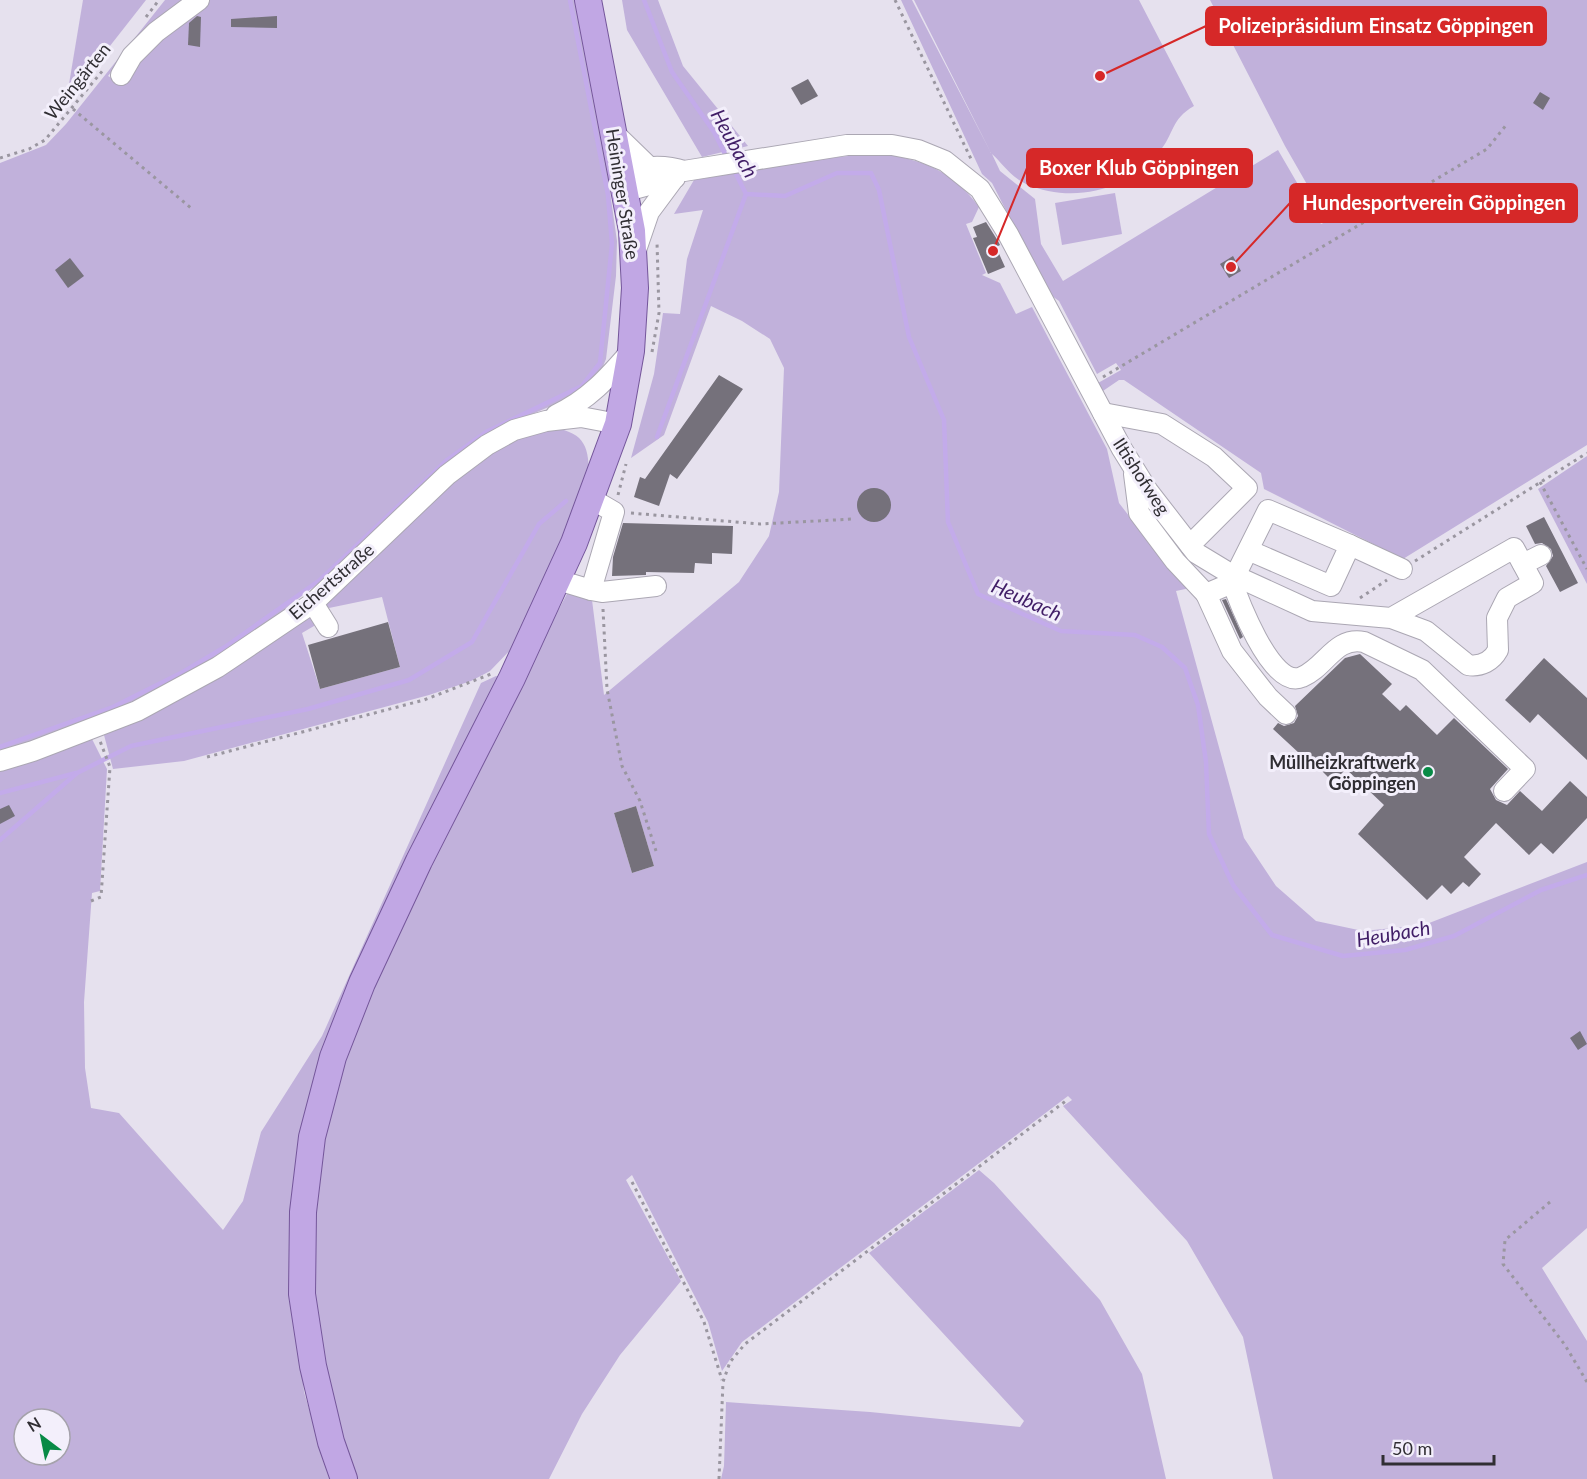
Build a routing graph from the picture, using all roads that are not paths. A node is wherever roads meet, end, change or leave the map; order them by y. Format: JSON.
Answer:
{"nodes":[{"id":1,"x":199,"y":0,"type":"edge"},
{"id":2,"x":588,"y":0,"type":"edge"},
{"id":3,"x":113,"y":71,"type":"road end"},
{"id":4,"x":615,"y":134,"type":"junction"},
{"id":5,"x":648,"y":166,"type":"junction"},
{"id":6,"x":683,"y":174,"type":"junction"},
{"id":7,"x":624,"y":181,"type":"junction"},
{"id":8,"x":634,"y":255,"type":"junction"},
{"id":9,"x":630,"y":351,"type":"junction"},
{"id":10,"x":1103,"y":413,"type":"junction"},
{"id":11,"x":546,"y":421,"type":"junction"},
{"id":12,"x":618,"y":424,"type":"junction"},
{"id":13,"x":1134,"y":468,"type":"junction"},
{"id":14,"x":590,"y":498,"type":"junction"},
{"id":15,"x":1190,"y":544,"type":"junction"},
{"id":16,"x":1350,"y":545,"type":"junction"},
{"id":17,"x":1248,"y":550,"type":"junction"},
{"id":18,"x":1541,"y":555,"type":"dead end"},
{"id":19,"x":1523,"y":564,"type":"junction"},
{"id":20,"x":1402,"y":569,"type":"road end"},
{"id":21,"x":1232,"y":577,"type":"junction"},
{"id":22,"x":558,"y":580,"type":"junction"},
{"id":23,"x":656,"y":586,"type":"dead end"},
{"id":24,"x":597,"y":591,"type":"junction"},
{"id":25,"x":1206,"y":594,"type":"junction"},
{"id":26,"x":313,"y":603,"type":"junction"},
{"id":27,"x":1391,"y":618,"type":"junction"},
{"id":28,"x":328,"y":627,"type":"dead end"},
{"id":29,"x":1286,"y":714,"type":"dead end"},
{"id":30,"x":0,"y":761,"type":"edge"},
{"id":31,"x":1504,"y":791,"type":"dead end"},
{"id":32,"x":344,"y":1479,"type":"edge"}],
"edges":[{"from":1,"to":3,"type":"street"},
{"from":2,"to":4,"type":"main road","name":"Heininger Straße"},
{"from":4,"to":5,"type":"street"},
{"from":4,"to":7,"type":"main road","name":"Heininger Straße"},
{"from":5,"to":6,"type":"street","name":"Iltishofweg"},
{"from":5,"to":7,"type":"street","name":"Iltishofweg"},
{"from":6,"to":7,"type":"street","name":"Iltishofweg"},
{"from":6,"to":8,"type":"street"},
{"from":6,"to":10,"type":"street","name":"Iltishofweg"},
{"from":7,"to":8,"type":"main road","name":"Heininger Straße"},
{"from":8,"to":9,"type":"main road","name":"Heininger Straße"},
{"from":9,"to":11,"type":"street"},
{"from":9,"to":12,"type":"main road","name":"Heininger Straße"},
{"from":10,"to":13,"type":"street","name":"Iltishofweg"},
{"from":10,"to":15,"type":"street"},
{"from":11,"to":12,"type":"street","name":"Eichertstraße"},
{"from":11,"to":26,"type":"street","name":"Eichertstraße"},
{"from":12,"to":14,"type":"main road","name":"Heininger Straße"},
{"from":13,"to":15,"type":"street","name":"Iltishofweg"},
{"from":13,"to":25,"type":"street"},
{"from":14,"to":22,"type":"main road","name":"Heininger Straße"},
{"from":14,"to":24,"type":"street"},
{"from":15,"to":21,"type":"street","name":"Iltishofweg"},
{"from":16,"to":17,"type":"street"},
{"from":16,"to":17,"type":"street"},
{"from":16,"to":20,"type":"street"},
{"from":17,"to":21,"type":"street"},
{"from":18,"to":19,"type":"street"},
{"from":19,"to":27,"type":"street"},
{"from":19,"to":27,"type":"street","name":"Iltishofweg"},
{"from":21,"to":25,"type":"street"},
{"from":21,"to":27,"type":"street","name":"Iltishofweg"},
{"from":21,"to":31,"type":"street"},
{"from":22,"to":24,"type":"street"},
{"from":22,"to":32,"type":"main road","name":"Heininger Straße"},
{"from":23,"to":24,"type":"street"},
{"from":25,"to":29,"type":"street"},
{"from":26,"to":28,"type":"street"},
{"from":26,"to":30,"type":"street","name":"Eichertstraße"}]}
